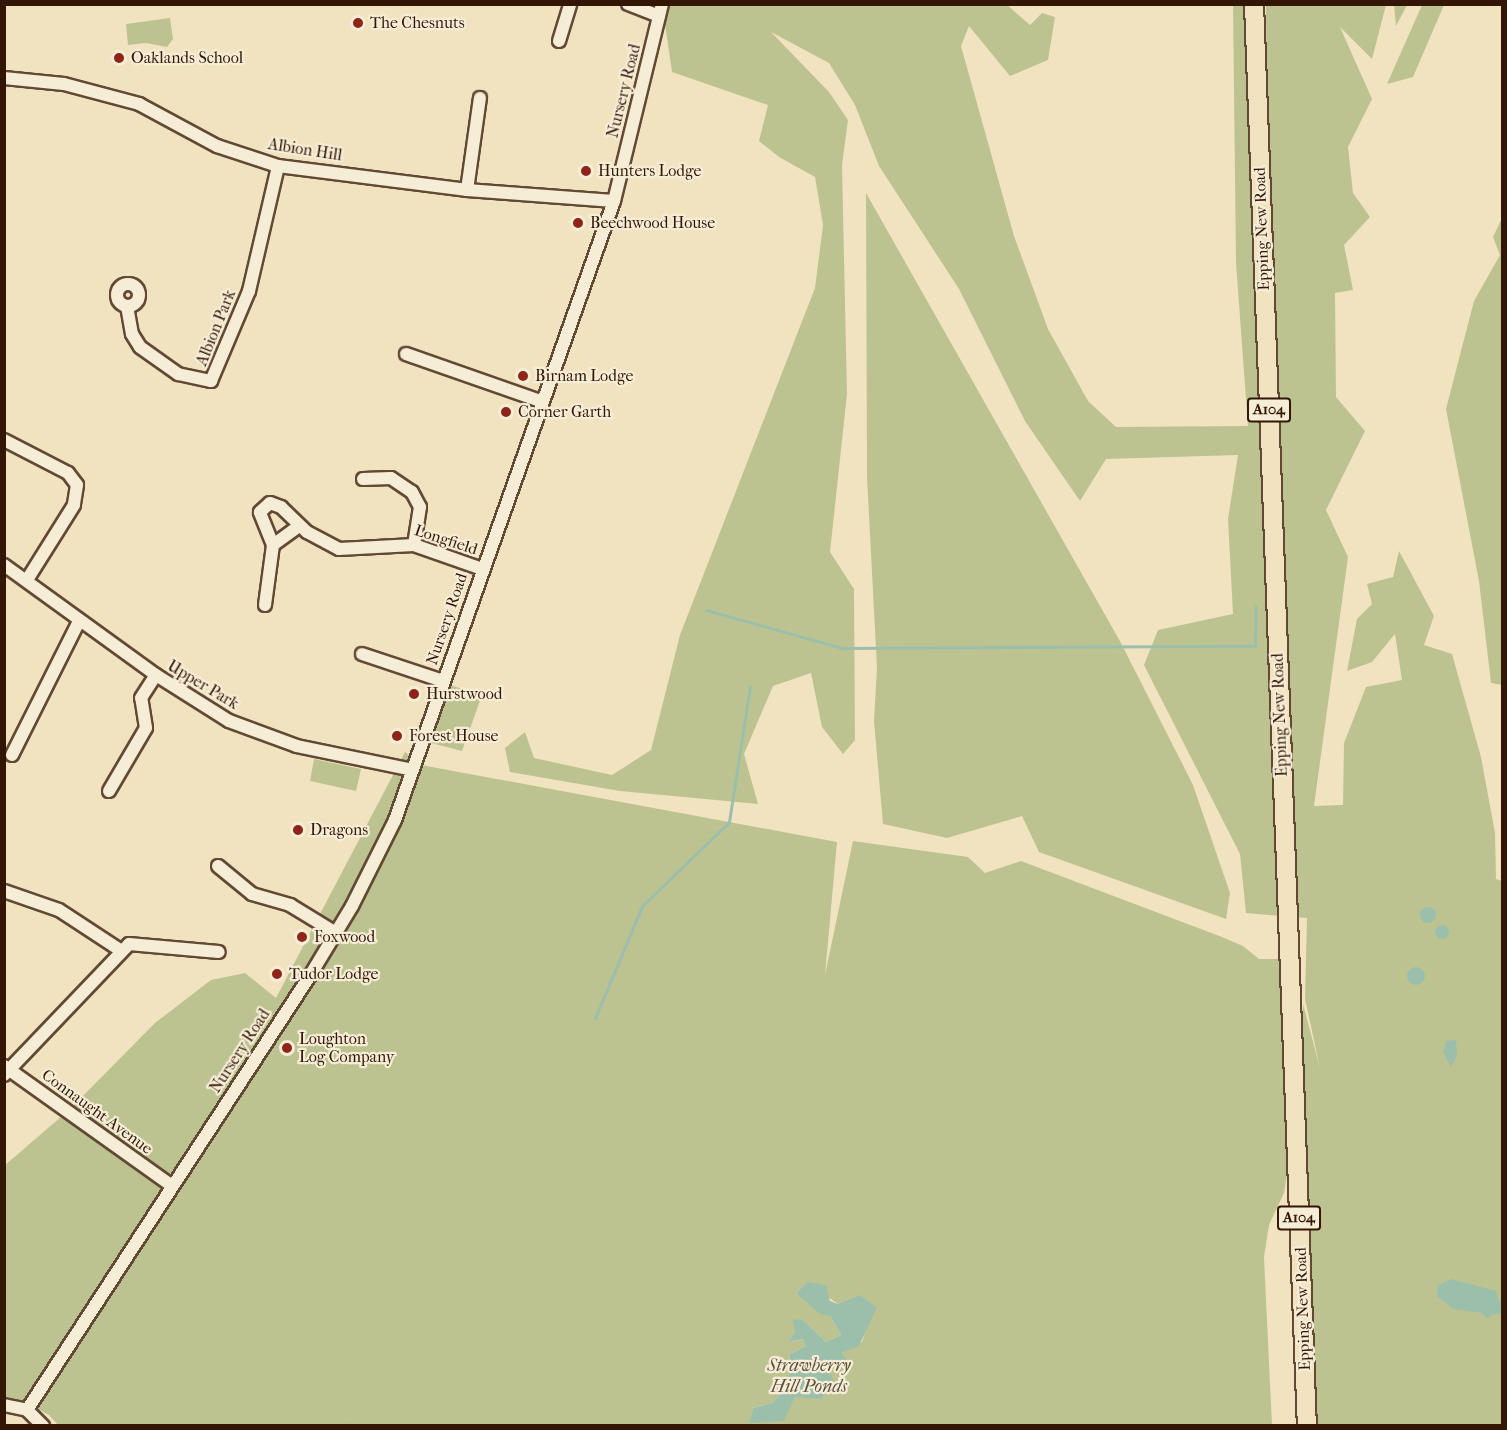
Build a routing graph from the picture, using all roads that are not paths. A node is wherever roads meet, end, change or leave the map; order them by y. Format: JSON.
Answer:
{"nodes":[{"id":1,"x":570,"y":4,"type":"edge"},
{"id":2,"x":628,"y":4,"type":"edge"},
{"id":3,"x":1254,"y":4,"type":"edge"},
{"id":4,"x":661,"y":10,"type":"edge"},
{"id":5,"x":559,"y":41,"type":"dead end"},
{"id":6,"x":4,"y":78,"type":"edge"},
{"id":7,"x":480,"y":99,"type":"dead end"},
{"id":8,"x":278,"y":166,"type":"junction"},
{"id":9,"x":467,"y":190,"type":"junction"},
{"id":10,"x":614,"y":201,"type":"junction"},
{"id":11,"x":127,"y":306,"type":"dead end"},
{"id":12,"x":406,"y":354,"type":"dead end"},
{"id":13,"x":540,"y":401,"type":"junction"},
{"id":14,"x":4,"y":441,"type":"edge"},
{"id":15,"x":363,"y":479,"type":"dead end"},
{"id":16,"x":299,"y":526,"type":"junction"},
{"id":17,"x":414,"y":545,"type":"junction"},
{"id":18,"x":273,"y":546,"type":"junction"},
{"id":19,"x":4,"y":565,"type":"edge"},
{"id":20,"x":482,"y":569,"type":"junction"},
{"id":21,"x":27,"y":580,"type":"junction"},
{"id":22,"x":265,"y":605,"type":"dead end"},
{"id":23,"x":79,"y":621,"type":"junction"},
{"id":24,"x":362,"y":654,"type":"dead end"},
{"id":25,"x":156,"y":675,"type":"junction"},
{"id":26,"x":443,"y":681,"type":"junction"},
{"id":27,"x":18,"y":750,"type":"dead end"},
{"id":28,"x":413,"y":770,"type":"junction"},
{"id":29,"x":109,"y":791,"type":"dead end"},
{"id":30,"x":218,"y":866,"type":"dead end"},
{"id":31,"x":4,"y":891,"type":"edge"},
{"id":32,"x":336,"y":933,"type":"junction"},
{"id":33,"x":120,"y":950,"type":"junction"},
{"id":34,"x":219,"y":952,"type":"dead end"},
{"id":35,"x":6,"y":1070,"type":"edge"},
{"id":36,"x":171,"y":1185,"type":"junction"},
{"id":37,"x":4,"y":1405,"type":"edge"},
{"id":38,"x":27,"y":1410,"type":"junction"},
{"id":39,"x":43,"y":1425,"type":"edge"},
{"id":40,"x":1307,"y":1425,"type":"edge"}],
"edges":[{"from":1,"to":5,"type":"street"},
{"from":2,"to":4,"type":"street"},
{"from":3,"to":40,"type":"main road","name":"Epping New Road","number":"A104"},
{"from":4,"to":10,"type":"street","name":"Nursery Road"},
{"from":6,"to":8,"type":"street","name":"Albion Hill"},
{"from":7,"to":9,"type":"street"},
{"from":8,"to":9,"type":"street","name":"Albion Hill"},
{"from":8,"to":11,"type":"street","name":"Albion Park"},
{"from":9,"to":10,"type":"street","name":"Albion Hill"},
{"from":10,"to":13,"type":"street","name":"Nursery Road"},
{"from":12,"to":13,"type":"street"},
{"from":13,"to":20,"type":"street","name":"Nursery Road"},
{"from":14,"to":21,"type":"street"},
{"from":15,"to":17,"type":"street"},
{"from":16,"to":17,"type":"street","name":"Longfield"},
{"from":16,"to":18,"type":"street"},
{"from":16,"to":18,"type":"street","name":"Longfield"},
{"from":17,"to":20,"type":"street","name":"Longfield"},
{"from":18,"to":22,"type":"street"},
{"from":19,"to":21,"type":"street","name":"Upper Park"},
{"from":20,"to":26,"type":"street","name":"Nursery Road"},
{"from":21,"to":23,"type":"street","name":"Upper Park"},
{"from":23,"to":25,"type":"street","name":"Upper Park"},
{"from":23,"to":27,"type":"street"},
{"from":24,"to":26,"type":"street"},
{"from":25,"to":28,"type":"street","name":"Upper Park"},
{"from":25,"to":29,"type":"street"},
{"from":26,"to":28,"type":"street","name":"Nursery Road"},
{"from":28,"to":32,"type":"street","name":"Nursery Road"},
{"from":30,"to":32,"type":"street"},
{"from":31,"to":33,"type":"street"},
{"from":32,"to":36,"type":"street","name":"Nursery Road"},
{"from":33,"to":34,"type":"street"},
{"from":33,"to":35,"type":"street"},
{"from":35,"to":36,"type":"street","name":"Connaught Avenue"},
{"from":36,"to":38,"type":"street","name":"Nursery Road"},
{"from":37,"to":38,"type":"street"},
{"from":38,"to":39,"type":"street"}]}
